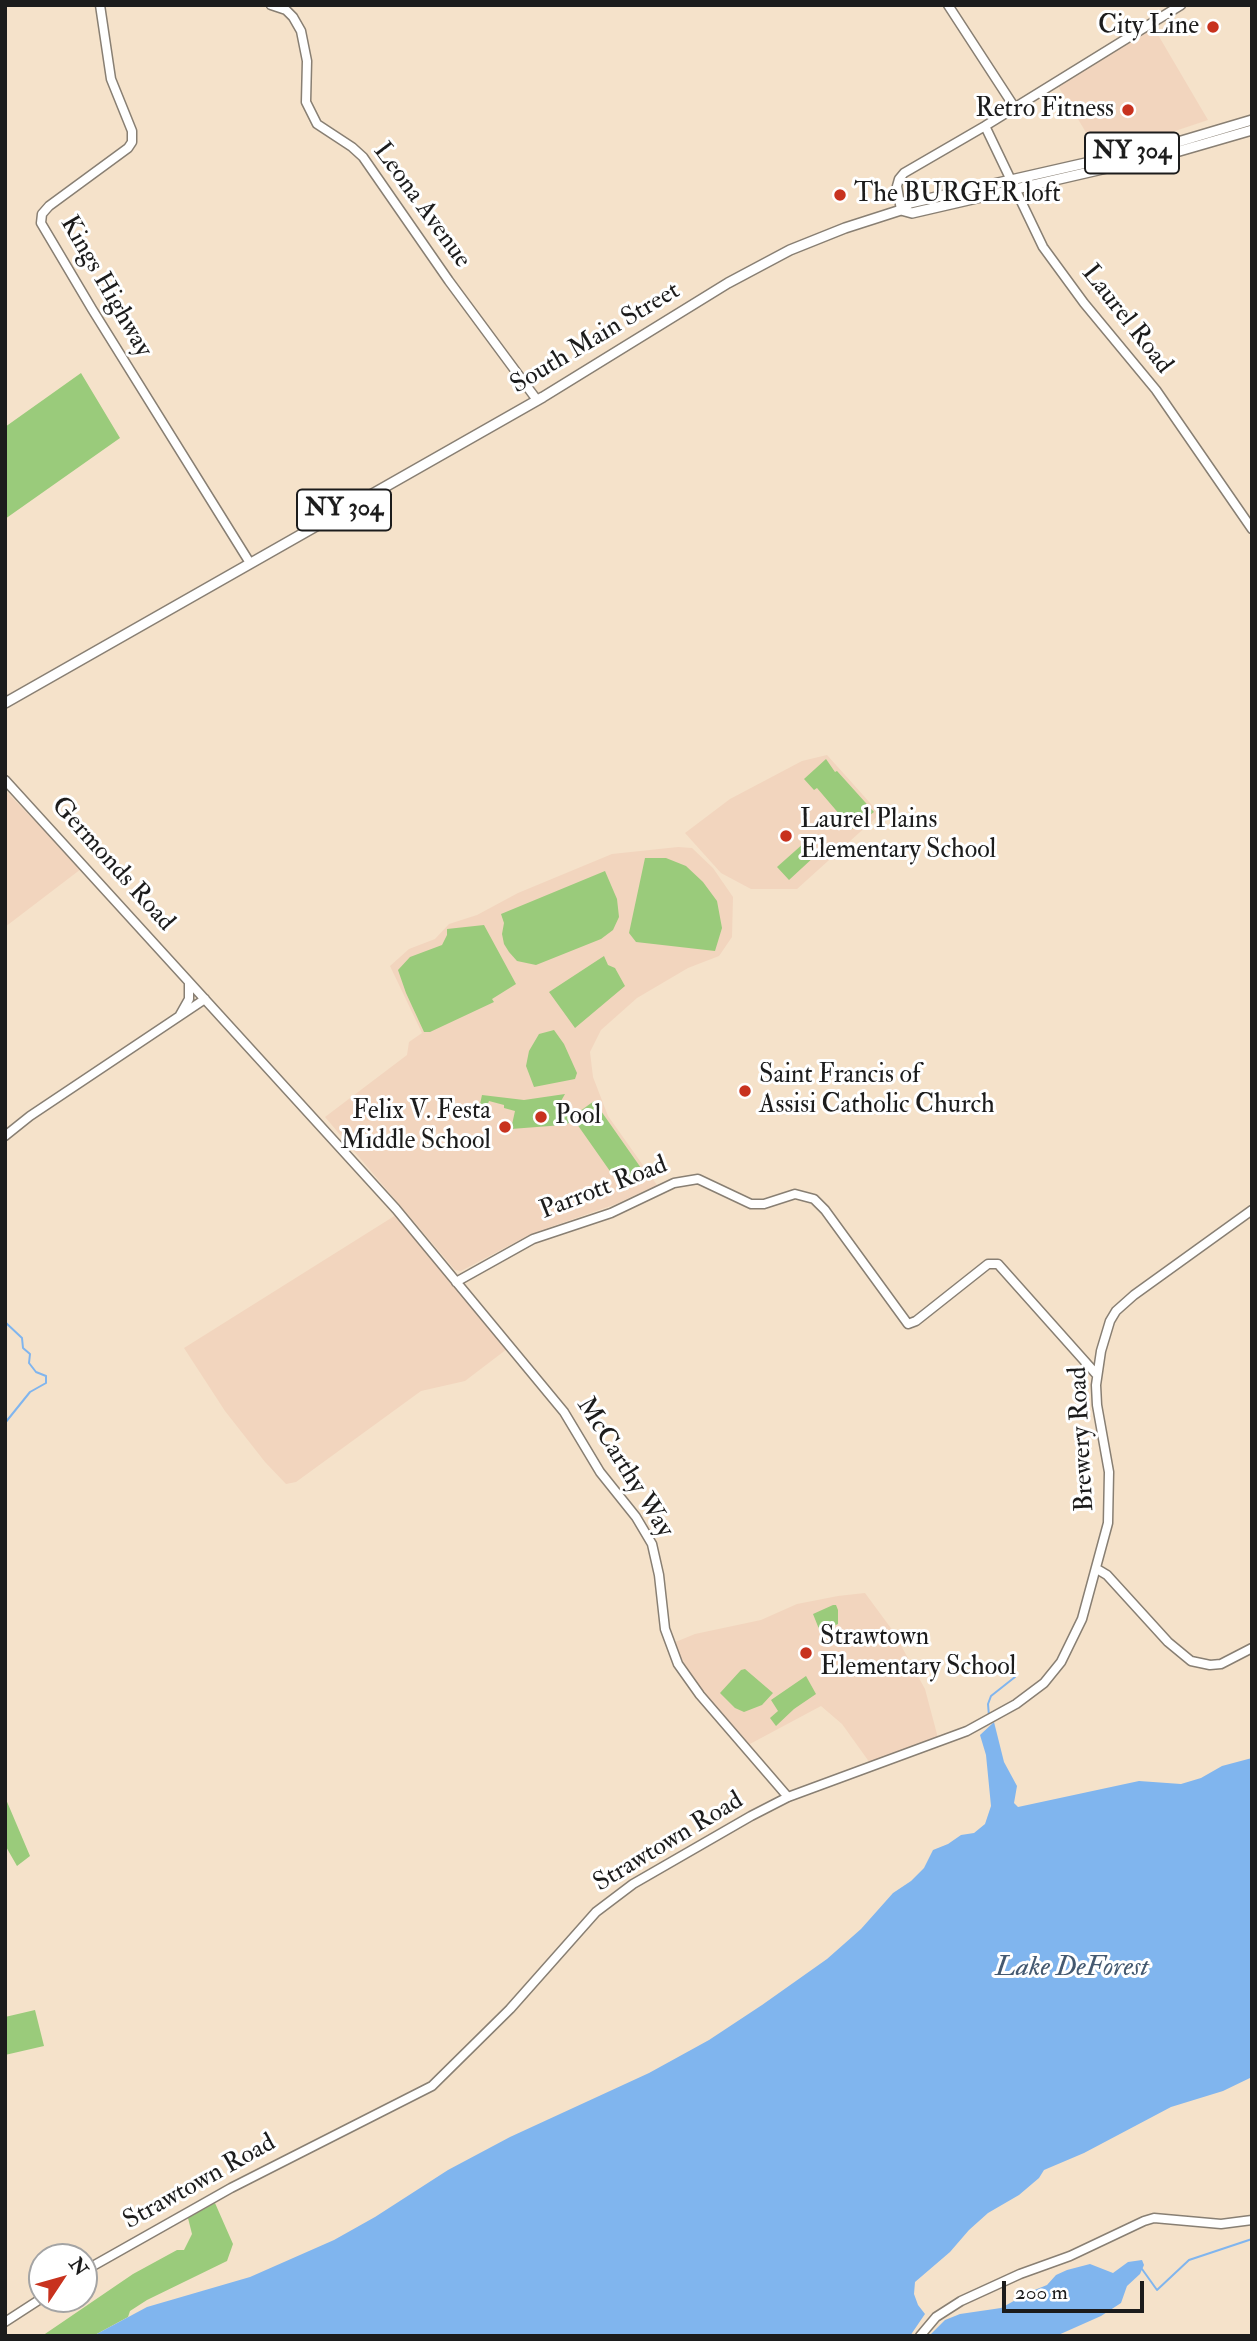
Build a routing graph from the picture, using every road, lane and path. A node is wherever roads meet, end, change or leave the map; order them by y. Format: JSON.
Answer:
{"nodes":[{"id":1,"x":100,"y":5,"type":"edge"},
{"id":2,"x":271,"y":5,"type":"edge"},
{"id":3,"x":948,"y":5,"type":"edge"},
{"id":4,"x":1181,"y":5,"type":"edge"},
{"id":5,"x":1015,"y":107,"type":"junction"},
{"id":6,"x":1252,"y":120,"type":"edge"},
{"id":7,"x":985,"y":126,"type":"junction"},
{"id":8,"x":1252,"y":130,"type":"edge"},
{"id":9,"x":1010,"y":179,"type":"junction"},
{"id":10,"x":1015,"y":189,"type":"junction"},
{"id":11,"x":901,"y":210,"type":"junction"},
{"id":12,"x":537,"y":400,"type":"junction"},
{"id":13,"x":1252,"y":529,"type":"edge"},
{"id":14,"x":250,"y":563,"type":"junction"},
{"id":15,"x":5,"y":703,"type":"edge"},
{"id":16,"x":5,"y":780,"type":"edge"},
{"id":17,"x":187,"y":979,"type":"junction"},
{"id":18,"x":205,"y":999,"type":"junction"},
{"id":19,"x":177,"y":1019,"type":"junction"},
{"id":20,"x":5,"y":1136,"type":"edge"},
{"id":21,"x":1252,"y":1210,"type":"edge"},
{"id":22,"x":456,"y":1282,"type":"junction"},
{"id":23,"x":1097,"y":1375,"type":"junction"},
{"id":24,"x":1097,"y":1569,"type":"junction"},
{"id":25,"x":1252,"y":1648,"type":"edge"},
{"id":26,"x":788,"y":1797,"type":"junction"},
{"id":27,"x":1252,"y":2220,"type":"edge"},
{"id":28,"x":98,"y":2263,"type":"edge"},
{"id":29,"x":28,"y":2307,"type":"edge"},
{"id":30,"x":5,"y":2322,"type":"edge"},
{"id":31,"x":920,"y":2336,"type":"edge"}],
"edges":[{"from":1,"to":14,"type":"street","name":"Kings Highway"},
{"from":2,"to":12,"type":"street","name":"Leona Avenue"},
{"from":3,"to":5,"type":"street"},
{"from":4,"to":5,"type":"street"},
{"from":5,"to":7,"type":"street"},
{"from":6,"to":9,"type":"main road","number":"NY 304"},
{"from":7,"to":9,"type":"street","name":"Laurel Road"},
{"from":7,"to":11,"type":"street"},
{"from":8,"to":10,"type":"main road","number":"NY 304"},
{"from":9,"to":10,"type":"street","name":"Laurel Road"},
{"from":9,"to":11,"type":"main road","number":"NY 304"},
{"from":10,"to":11,"type":"main road","number":"NY 304"},
{"from":10,"to":13,"type":"street","name":"Laurel Road"},
{"from":11,"to":12,"type":"main road","name":"South Main Street","number":"NY 304"},
{"from":12,"to":14,"type":"main road","name":"South Main Street","number":"NY 304"},
{"from":14,"to":15,"type":"main road","name":"South Main Street","number":"NY 304"},
{"from":16,"to":17,"type":"street","name":"Germonds Road"},
{"from":17,"to":18,"type":"street","name":"Germonds Road"},
{"from":17,"to":19,"type":"street"},
{"from":18,"to":19,"type":"street"},
{"from":18,"to":22,"type":"street"},
{"from":19,"to":20,"type":"street"},
{"from":21,"to":23,"type":"street","name":"Brewery Road"},
{"from":22,"to":23,"type":"street","name":"Parrott Road"},
{"from":22,"to":26,"type":"street","name":"McCarthy Way"},
{"from":23,"to":24,"type":"street","name":"Brewery Road"},
{"from":24,"to":25,"type":"street"},
{"from":24,"to":26,"type":"street","name":"Strawtown Road"},
{"from":26,"to":28,"type":"street","name":"Strawtown Road"},
{"from":27,"to":31,"type":"street"},
{"from":29,"to":30,"type":"street"}]}
